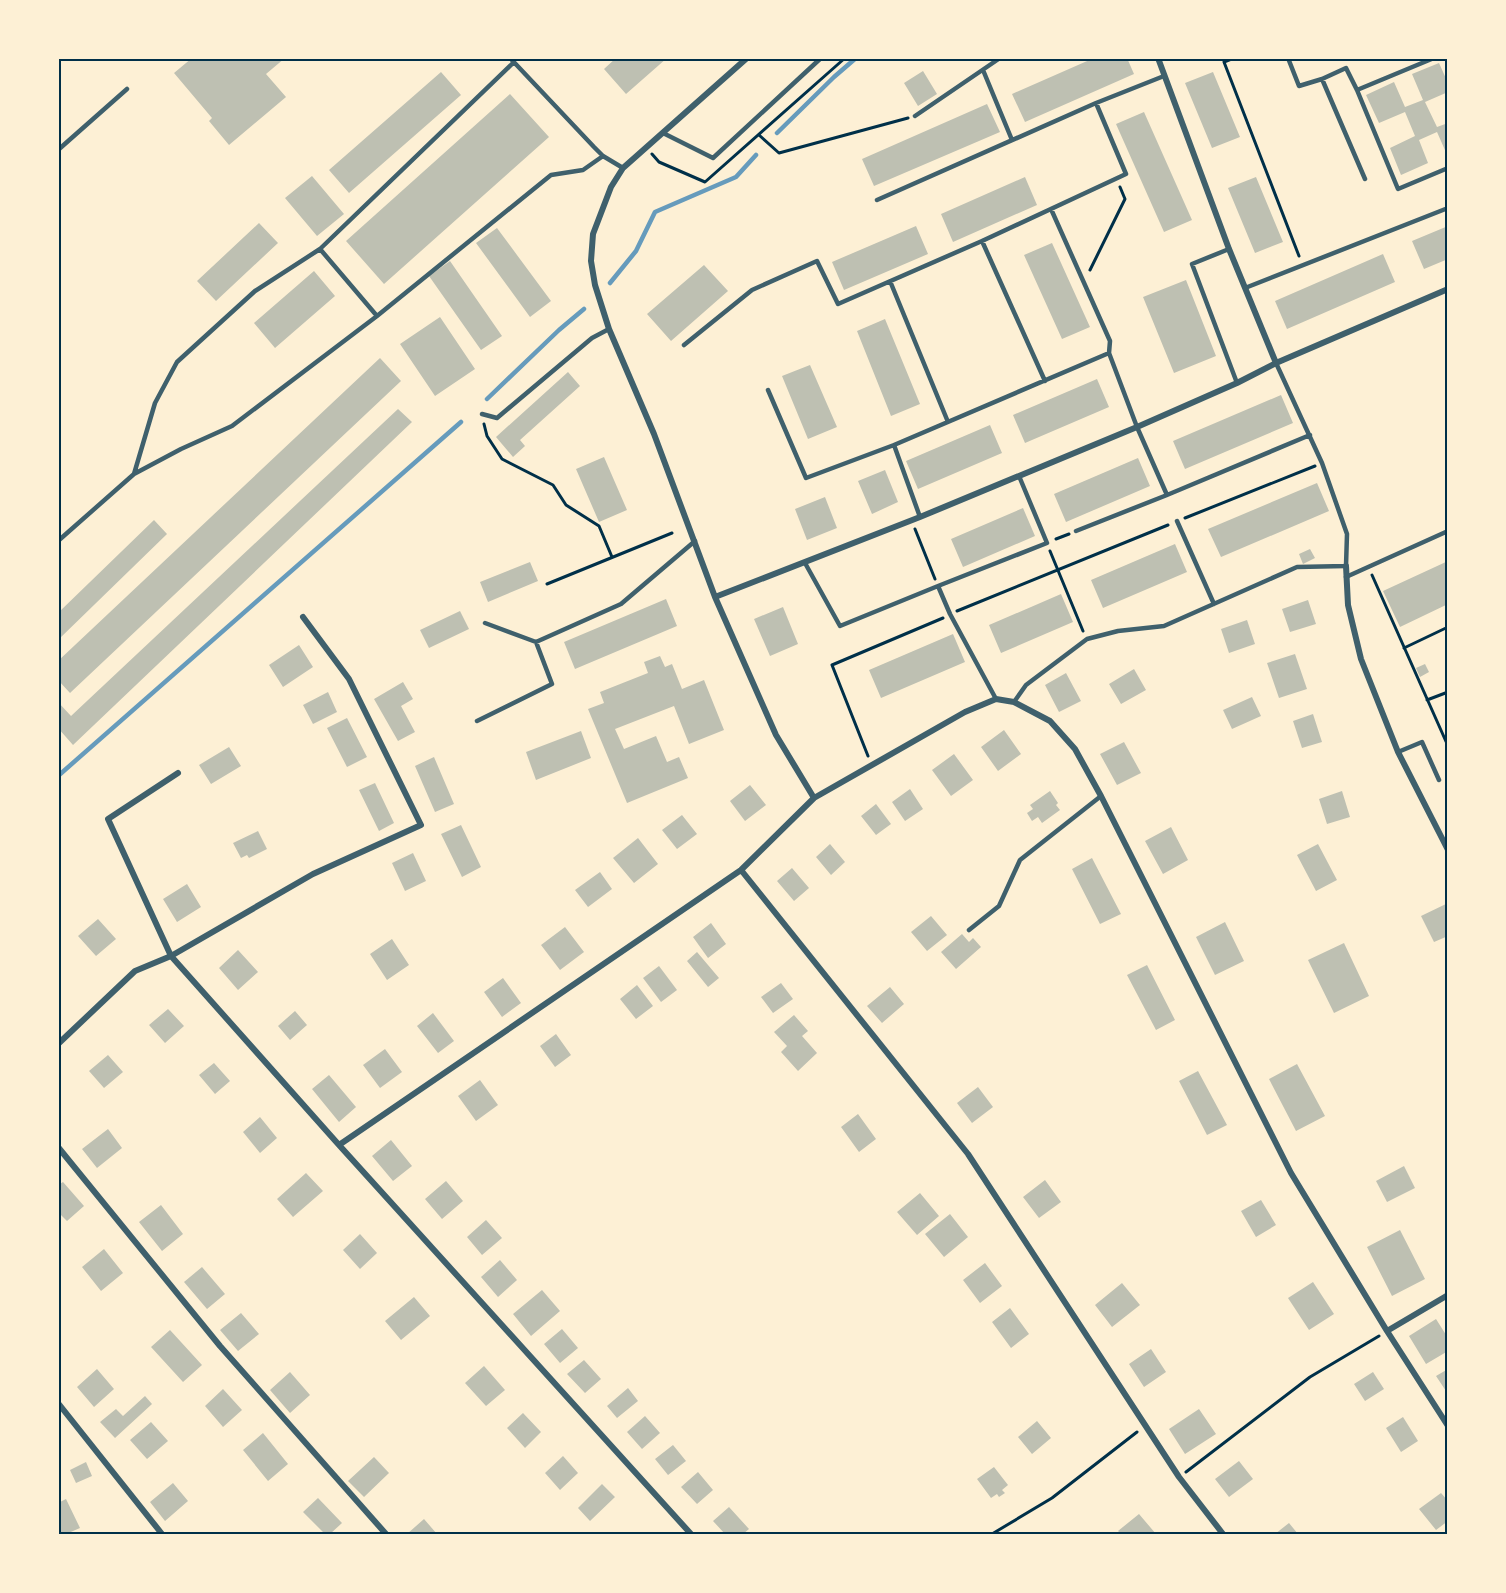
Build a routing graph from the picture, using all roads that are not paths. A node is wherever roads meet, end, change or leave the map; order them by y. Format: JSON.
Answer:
{"nodes":[{"id":1,"x":747,"y":58,"type":"edge"},
{"id":2,"x":821,"y":58,"type":"edge"},
{"id":3,"x":1000,"y":58,"type":"edge"},
{"id":4,"x":1158,"y":58,"type":"edge"},
{"id":5,"x":1288,"y":58,"type":"edge"},
{"id":6,"x":1434,"y":58,"type":"edge"},
{"id":7,"x":512,"y":61,"type":"edge"},
{"id":8,"x":983,"y":70,"type":"junction"},
{"id":9,"x":1164,"y":75,"type":"junction"},
{"id":10,"x":1322,"y":79,"type":"junction"},
{"id":11,"x":127,"y":89,"type":"dead end"},
{"id":12,"x":1357,"y":90,"type":"junction"},
{"id":13,"x":1096,"y":103,"type":"junction"},
{"id":14,"x":915,"y":116,"type":"road end"},
{"id":15,"x":663,"y":133,"type":"junction"},
{"id":16,"x":1012,"y":140,"type":"junction"},
{"id":17,"x":58,"y":150,"type":"edge"},
{"id":18,"x":603,"y":156,"type":"junction"},
{"id":19,"x":623,"y":168,"type":"junction"},
{"id":20,"x":1448,"y":168,"type":"edge"},
{"id":21,"x":1365,"y":179,"type":"dead end"},
{"id":22,"x":877,"y":200,"type":"dead end"},
{"id":23,"x":1448,"y":208,"type":"edge"},
{"id":24,"x":1051,"y":209,"type":"junction"},
{"id":25,"x":982,"y":241,"type":"junction"},
{"id":26,"x":320,"y":249,"type":"junction"},
{"id":27,"x":1229,"y":249,"type":"junction"},
{"id":28,"x":890,"y":281,"type":"junction"},
{"id":29,"x":1245,"y":288,"type":"junction"},
{"id":30,"x":1448,"y":289,"type":"edge"},
{"id":31,"x":377,"y":316,"type":"junction"},
{"id":32,"x":609,"y":329,"type":"junction"},
{"id":33,"x":684,"y":345,"type":"dead end"},
{"id":34,"x":1109,"y":353,"type":"junction"},
{"id":35,"x":1276,"y":363,"type":"junction"},
{"id":36,"x":1045,"y":381,"type":"junction"},
{"id":37,"x":1237,"y":383,"type":"junction"},
{"id":38,"x":768,"y":390,"type":"dead end"},
{"id":39,"x":482,"y":414,"type":"road end"},
{"id":40,"x":948,"y":422,"type":"junction"},
{"id":41,"x":1137,"y":427,"type":"junction"},
{"id":42,"x":1310,"y":435,"type":"junction"},
{"id":43,"x":894,"y":445,"type":"junction"},
{"id":44,"x":134,"y":474,"type":"junction"},
{"id":45,"x":1019,"y":476,"type":"junction"},
{"id":46,"x":1167,"y":495,"type":"junction"},
{"id":47,"x":920,"y":517,"type":"junction"},
{"id":48,"x":1177,"y":521,"type":"road end"},
{"id":49,"x":1076,"y":531,"type":"road end"},
{"id":50,"x":1448,"y":531,"type":"edge"},
{"id":51,"x":58,"y":541,"type":"edge"},
{"id":52,"x":695,"y":541,"type":"junction"},
{"id":53,"x":805,"y":563,"type":"junction"},
{"id":54,"x":1346,"y":567,"type":"junction"},
{"id":55,"x":1346,"y":577,"type":"junction"},
{"id":56,"x":938,"y":586,"type":"junction"},
{"id":57,"x":716,"y":597,"type":"junction"},
{"id":58,"x":1214,"y":604,"type":"junction"},
{"id":59,"x":303,"y":617,"type":"dead end"},
{"id":60,"x":485,"y":623,"type":"dead end"},
{"id":61,"x":536,"y":642,"type":"junction"},
{"id":62,"x":996,"y":699,"type":"junction"},
{"id":63,"x":1014,"y":702,"type":"junction"},
{"id":64,"x":477,"y":721,"type":"dead end"},
{"id":65,"x":1398,"y":752,"type":"junction"},
{"id":66,"x":178,"y":773,"type":"dead end"},
{"id":67,"x":1439,"y":780,"type":"dead end"},
{"id":68,"x":1101,"y":796,"type":"junction"},
{"id":69,"x":814,"y":798,"type":"junction"},
{"id":70,"x":1448,"y":850,"type":"edge"},
{"id":71,"x":741,"y":870,"type":"junction"},
{"id":72,"x":969,"y":930,"type":"dead end"},
{"id":73,"x":171,"y":956,"type":"junction"},
{"id":74,"x":58,"y":1044,"type":"edge"},
{"id":75,"x":339,"y":1145,"type":"junction"},
{"id":76,"x":58,"y":1147,"type":"edge"},
{"id":77,"x":1448,"y":1295,"type":"edge"},
{"id":78,"x":1387,"y":1331,"type":"junction"},
{"id":79,"x":58,"y":1403,"type":"edge"},
{"id":80,"x":1448,"y":1426,"type":"edge"},
{"id":81,"x":162,"y":1534,"type":"edge"},
{"id":82,"x":386,"y":1534,"type":"edge"},
{"id":83,"x":691,"y":1534,"type":"edge"},
{"id":84,"x":1223,"y":1534,"type":"edge"}],
"edges":[{"from":1,"to":15,"type":"street"},
{"from":2,"to":15,"type":"lane"},
{"from":3,"to":8,"type":"lane"},
{"from":4,"to":9,"type":"street"},
{"from":5,"to":10,"type":"lane"},
{"from":6,"to":12,"type":"lane"},
{"from":7,"to":18,"type":"lane"},
{"from":7,"to":26,"type":"lane"},
{"from":8,"to":14,"type":"lane"},
{"from":8,"to":16,"type":"lane"},
{"from":9,"to":13,"type":"lane"},
{"from":9,"to":27,"type":"street"},
{"from":10,"to":12,"type":"lane"},
{"from":10,"to":21,"type":"lane"},
{"from":11,"to":17,"type":"lane"},
{"from":12,"to":20,"type":"lane"},
{"from":13,"to":16,"type":"lane"},
{"from":13,"to":24,"type":"lane"},
{"from":15,"to":19,"type":"street"},
{"from":16,"to":22,"type":"lane"},
{"from":18,"to":19,"type":"lane"},
{"from":18,"to":31,"type":"lane"},
{"from":19,"to":32,"type":"street"},
{"from":23,"to":29,"type":"lane"},
{"from":24,"to":25,"type":"lane"},
{"from":24,"to":34,"type":"lane"},
{"from":25,"to":28,"type":"lane"},
{"from":25,"to":36,"type":"lane"},
{"from":26,"to":31,"type":"lane"},
{"from":26,"to":44,"type":"lane"},
{"from":27,"to":29,"type":"street"},
{"from":27,"to":37,"type":"lane"},
{"from":28,"to":33,"type":"lane"},
{"from":28,"to":40,"type":"lane"},
{"from":29,"to":35,"type":"street"},
{"from":30,"to":35,"type":"street"},
{"from":31,"to":44,"type":"lane"},
{"from":32,"to":39,"type":"lane"},
{"from":32,"to":52,"type":"street"},
{"from":34,"to":36,"type":"lane"},
{"from":34,"to":41,"type":"lane"},
{"from":35,"to":37,"type":"street"},
{"from":35,"to":42,"type":"lane"},
{"from":36,"to":40,"type":"lane"},
{"from":37,"to":41,"type":"street"},
{"from":38,"to":43,"type":"lane"},
{"from":40,"to":43,"type":"lane"},
{"from":41,"to":45,"type":"street"},
{"from":41,"to":46,"type":"lane"},
{"from":42,"to":46,"type":"lane"},
{"from":42,"to":54,"type":"lane"},
{"from":43,"to":47,"type":"lane"},
{"from":44,"to":51,"type":"lane"},
{"from":45,"to":47,"type":"street"},
{"from":45,"to":56,"type":"lane"},
{"from":46,"to":49,"type":"lane"},
{"from":47,"to":53,"type":"street"},
{"from":48,"to":58,"type":"lane"},
{"from":50,"to":55,"type":"lane"},
{"from":52,"to":57,"type":"street"},
{"from":52,"to":61,"type":"lane"},
{"from":53,"to":56,"type":"lane"},
{"from":53,"to":57,"type":"street"},
{"from":54,"to":55,"type":"street"},
{"from":54,"to":58,"type":"lane"},
{"from":55,"to":65,"type":"street"},
{"from":56,"to":62,"type":"lane"},
{"from":57,"to":69,"type":"street"},
{"from":58,"to":63,"type":"lane"},
{"from":59,"to":73,"type":"street"},
{"from":60,"to":61,"type":"lane"},
{"from":61,"to":64,"type":"lane"},
{"from":62,"to":63,"type":"street"},
{"from":62,"to":69,"type":"street"},
{"from":63,"to":68,"type":"street"},
{"from":65,"to":67,"type":"lane"},
{"from":65,"to":70,"type":"street"},
{"from":66,"to":73,"type":"street"},
{"from":68,"to":72,"type":"lane"},
{"from":68,"to":78,"type":"street"},
{"from":69,"to":71,"type":"street"},
{"from":71,"to":75,"type":"street"},
{"from":71,"to":84,"type":"street"},
{"from":73,"to":74,"type":"street"},
{"from":73,"to":75,"type":"street"},
{"from":75,"to":83,"type":"street"},
{"from":76,"to":82,"type":"street"},
{"from":77,"to":78,"type":"street"},
{"from":78,"to":80,"type":"street"},
{"from":79,"to":81,"type":"street"}]}
